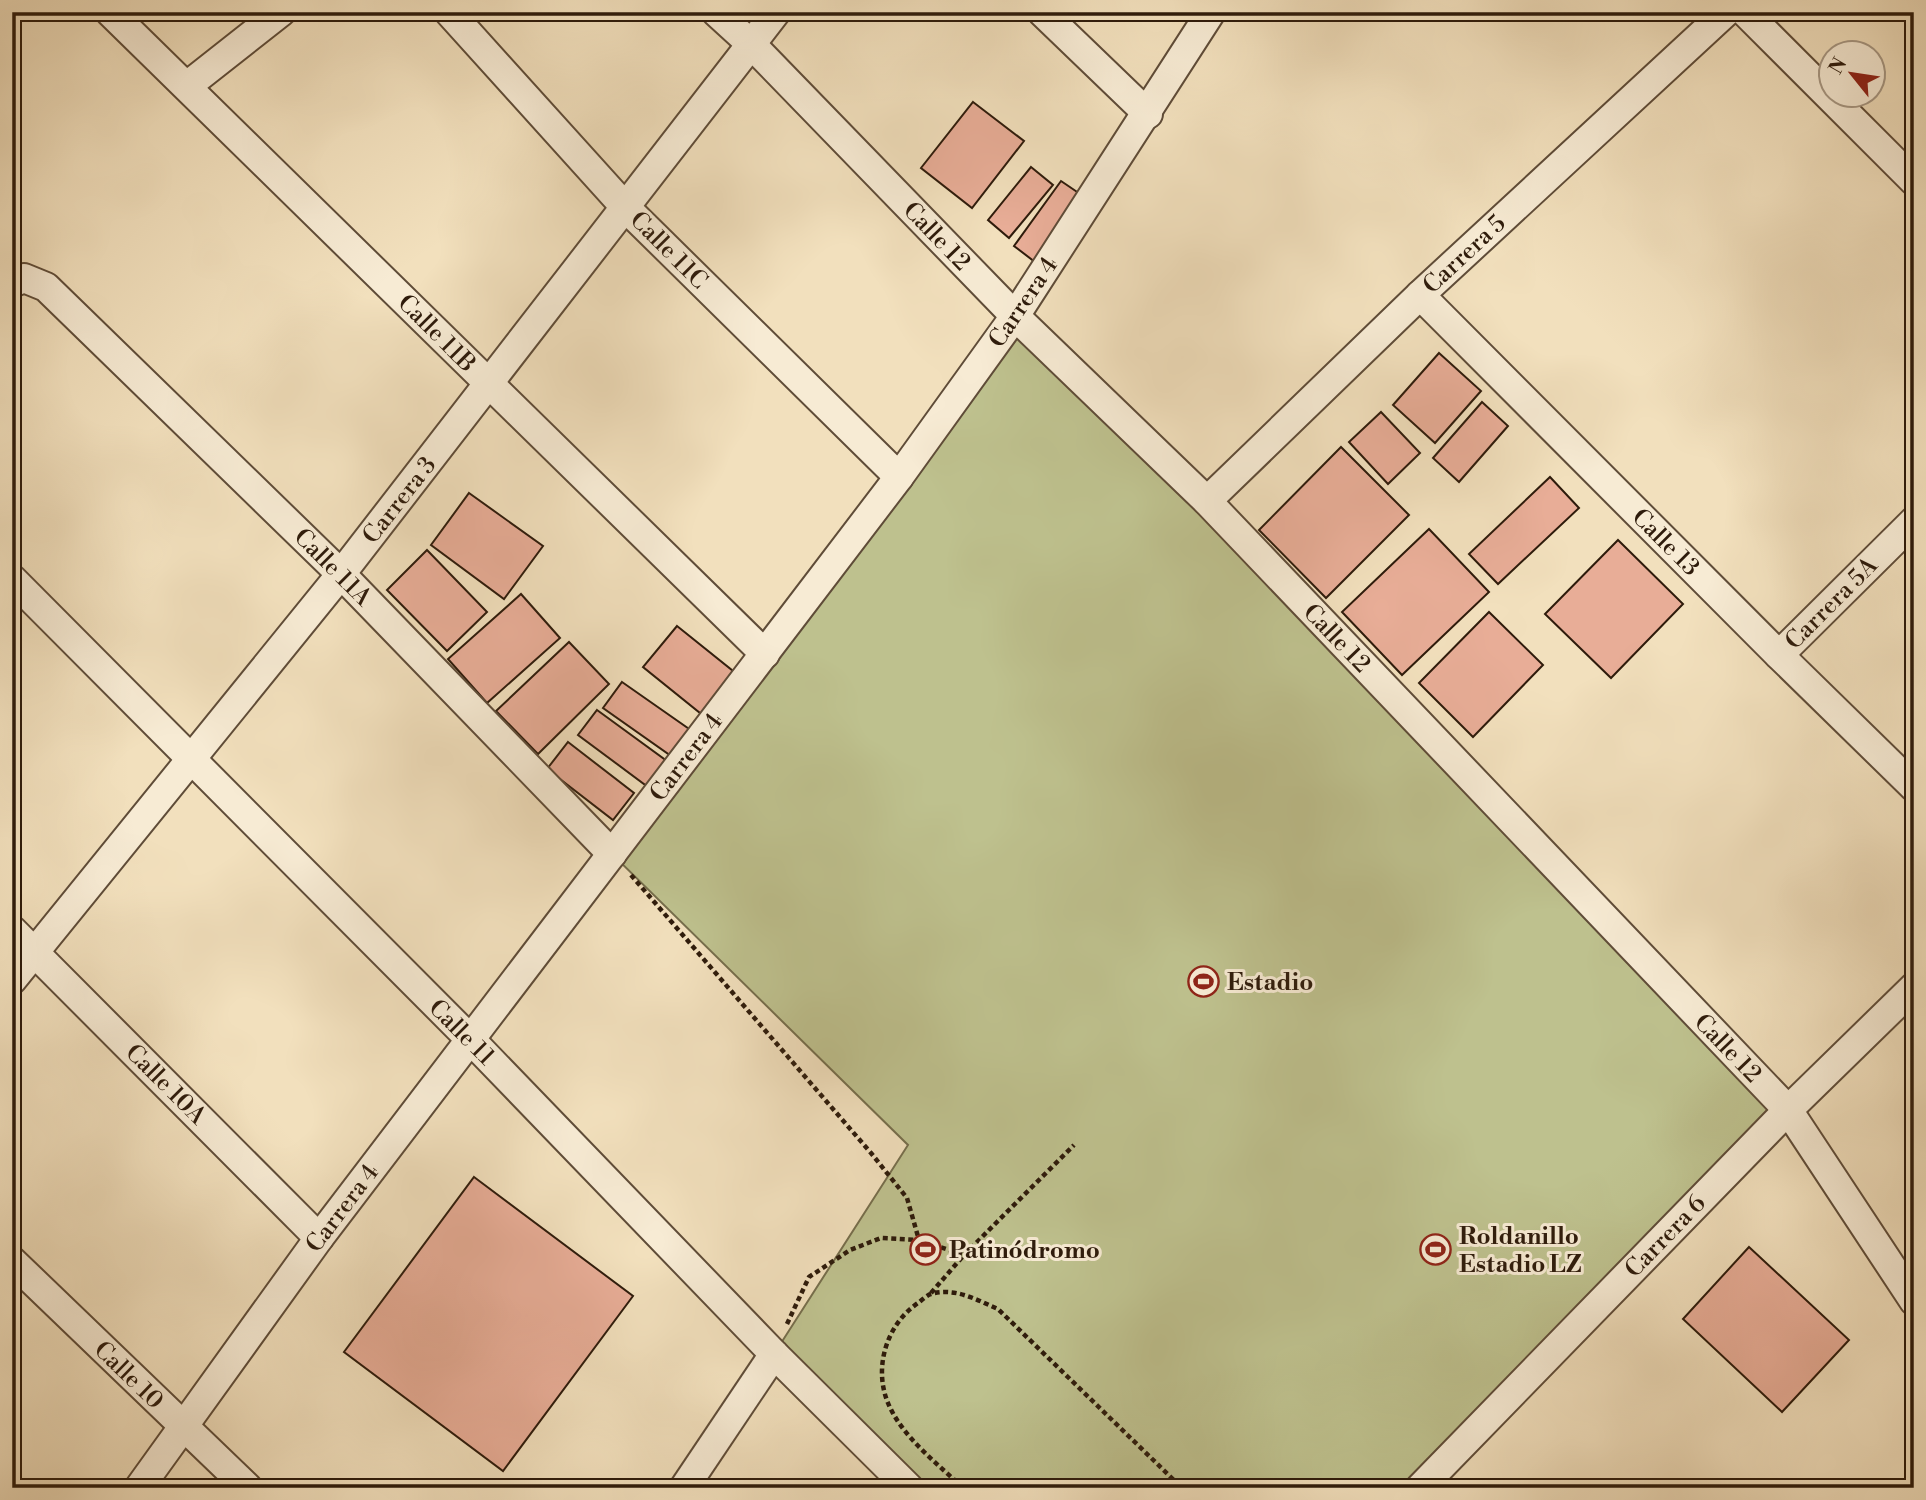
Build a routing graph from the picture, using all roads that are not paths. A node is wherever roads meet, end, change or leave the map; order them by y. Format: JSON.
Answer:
{"nodes":[{"id":1,"x":110,"y":12,"type":"edge"},
{"id":2,"x":281,"y":12,"type":"edge"},
{"id":3,"x":449,"y":12,"type":"edge"},
{"id":4,"x":716,"y":12,"type":"edge"},
{"id":5,"x":776,"y":12,"type":"edge"},
{"id":6,"x":1042,"y":12,"type":"edge"},
{"id":7,"x":1211,"y":12,"type":"edge"},
{"id":8,"x":1727,"y":12,"type":"edge"},
{"id":9,"x":1745,"y":12,"type":"edge"},
{"id":10,"x":751,"y":44,"type":"junction"},
{"id":11,"x":187,"y":86,"type":"junction"},
{"id":12,"x":1147,"y":114,"type":"junction"},
{"id":13,"x":1914,"y":181,"type":"edge"},
{"id":14,"x":626,"y":208,"type":"junction"},
{"id":15,"x":12,"y":283,"type":"edge"},
{"id":16,"x":1420,"y":295,"type":"junction"},
{"id":17,"x":1015,"y":316,"type":"junction"},
{"id":18,"x":489,"y":384,"type":"junction"},
{"id":19,"x":899,"y":477,"type":"junction"},
{"id":20,"x":1208,"y":501,"type":"junction"},
{"id":21,"x":1914,"y":521,"type":"edge"},
{"id":22,"x":341,"y":574,"type":"junction"},
{"id":23,"x":12,"y":579,"type":"edge"},
{"id":24,"x":765,"y":654,"type":"junction"},
{"id":25,"x":1779,"y":655,"type":"junction"},
{"id":26,"x":191,"y":760,"type":"junction"},
{"id":27,"x":1914,"y":787,"type":"edge"},
{"id":28,"x":612,"y":854,"type":"junction"},
{"id":29,"x":12,"y":930,"type":"edge"},
{"id":30,"x":35,"y":952,"type":"junction"},
{"id":31,"x":12,"y":980,"type":"edge"},
{"id":32,"x":1914,"y":988,"type":"edge"},
{"id":33,"x":471,"y":1040,"type":"junction"},
{"id":34,"x":1788,"y":1110,"type":"junction"},
{"id":35,"x":319,"y":1238,"type":"junction"},
{"id":36,"x":12,"y":1261,"type":"edge"},
{"id":37,"x":1914,"y":1301,"type":"edge"},
{"id":38,"x":774,"y":1354,"type":"junction"},
{"id":39,"x":183,"y":1427,"type":"junction"},
{"id":40,"x":139,"y":1488,"type":"edge"},
{"id":41,"x":248,"y":1488,"type":"edge"},
{"id":42,"x":684,"y":1488,"type":"edge"},
{"id":43,"x":909,"y":1488,"type":"edge"},
{"id":44,"x":1420,"y":1488,"type":"edge"}],
"edges":[{"from":1,"to":11,"type":"street","name":"Calle 11B"},
{"from":2,"to":11,"type":"street"},
{"from":3,"to":14,"type":"street","name":"Calle 11C"},
{"from":4,"to":10,"type":"street","name":"Calle 12"},
{"from":5,"to":10,"type":"street","name":"Carrera 3"},
{"from":6,"to":12,"type":"street"},
{"from":7,"to":12,"type":"street","name":"Carrera 4"},
{"from":8,"to":16,"type":"street","name":"Carrera 5"},
{"from":9,"to":13,"type":"street"},
{"from":10,"to":14,"type":"street","name":"Carrera 3"},
{"from":10,"to":17,"type":"street","name":"Calle 12"},
{"from":11,"to":18,"type":"street","name":"Calle 11B"},
{"from":12,"to":17,"type":"street","name":"Carrera 4"},
{"from":14,"to":18,"type":"street","name":"Carrera 3"},
{"from":14,"to":19,"type":"street","name":"Calle 11C"},
{"from":15,"to":22,"type":"street","name":"Calle 11A"},
{"from":16,"to":20,"type":"street","name":"Carrera 5"},
{"from":16,"to":25,"type":"street","name":"Calle 13"},
{"from":17,"to":19,"type":"street","name":"Carrera 4"},
{"from":17,"to":20,"type":"street","name":"Calle 12"},
{"from":18,"to":22,"type":"street","name":"Carrera 3"},
{"from":18,"to":24,"type":"street","name":"Calle 11B"},
{"from":19,"to":24,"type":"street","name":"Carrera 4"},
{"from":20,"to":34,"type":"street","name":"Calle 12"},
{"from":21,"to":25,"type":"street","name":"Carrera 5A"},
{"from":22,"to":26,"type":"street","name":"Carrera 3"},
{"from":22,"to":28,"type":"street","name":"Calle 11A"},
{"from":23,"to":26,"type":"street","name":"Calle 11"},
{"from":24,"to":28,"type":"street","name":"Carrera 4"},
{"from":25,"to":27,"type":"street","name":"Calle 13"},
{"from":26,"to":30,"type":"street","name":"Carrera 3"},
{"from":26,"to":33,"type":"street","name":"Calle 11"},
{"from":28,"to":33,"type":"street","name":"Carrera 4"},
{"from":29,"to":30,"type":"street","name":"Calle 10A"},
{"from":30,"to":31,"type":"street","name":"Carrera 3"},
{"from":30,"to":35,"type":"street","name":"Calle 10A"},
{"from":32,"to":34,"type":"street","name":"Carrera 6"},
{"from":33,"to":35,"type":"street","name":"Carrera 4"},
{"from":33,"to":38,"type":"street","name":"Calle 11"},
{"from":34,"to":37,"type":"street","name":"Calle 12"},
{"from":34,"to":44,"type":"street","name":"Carrera 6"},
{"from":35,"to":39,"type":"street","name":"Carrera 4"},
{"from":36,"to":39,"type":"street","name":"Calle 10"},
{"from":38,"to":42,"type":"street"},
{"from":38,"to":43,"type":"street","name":"Calle 11"},
{"from":39,"to":40,"type":"street","name":"Carrera 4"},
{"from":39,"to":41,"type":"street","name":"Calle 10"}]}
